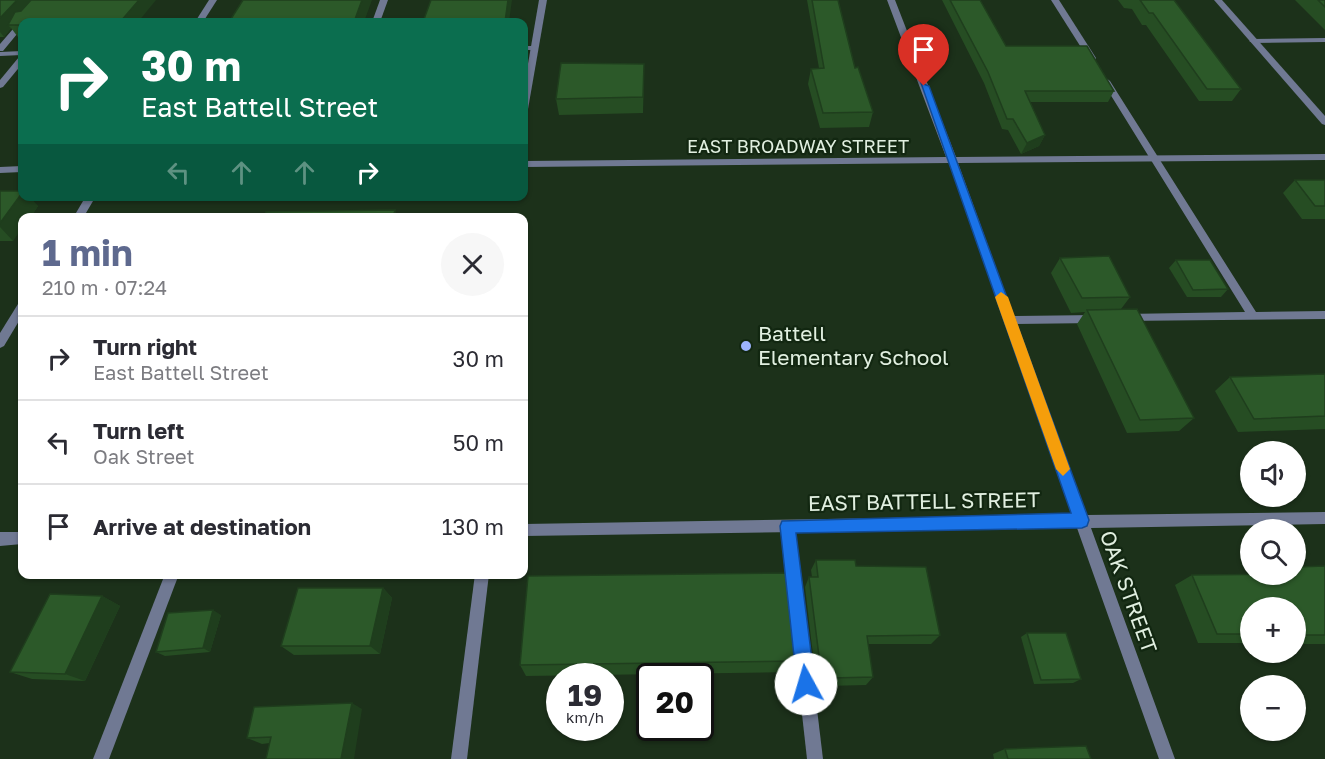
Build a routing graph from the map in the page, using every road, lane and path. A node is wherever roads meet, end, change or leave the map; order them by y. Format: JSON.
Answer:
{"nodes":[{"id":1,"x":213,"y":0,"type":"edge"},
{"id":2,"x":384,"y":0,"type":"edge"},
{"id":3,"x":543,"y":0,"type":"edge"},
{"id":4,"x":891,"y":0,"type":"edge"},
{"id":5,"x":1055,"y":0,"type":"edge"},
{"id":6,"x":1218,"y":0,"type":"edge"},
{"id":7,"x":30,"y":15,"type":"edge"},
{"id":8,"x":27,"y":18,"type":"edge"},
{"id":9,"x":202,"y":18,"type":"edge"},
{"id":10,"x":377,"y":18,"type":"edge"},
{"id":11,"x":18,"y":29,"type":"edge"},
{"id":12,"x":1325,"y":40,"type":"edge"},
{"id":13,"x":1253,"y":41,"type":"junction"},
{"id":14,"x":528,"y":48,"type":"edge"},
{"id":15,"x":534,"y":48,"type":"junction"},
{"id":16,"x":0,"y":49,"type":"edge"},
{"id":17,"x":18,"y":53,"type":"edge"},
{"id":18,"x":0,"y":54,"type":"edge"},
{"id":19,"x":18,"y":64,"type":"edge"},
{"id":20,"x":0,"y":85,"type":"edge"},
{"id":21,"x":528,"y":85,"type":"edge"},
{"id":22,"x":1325,"y":122,"type":"edge"},
{"id":23,"x":1325,"y":158,"type":"edge"},
{"id":24,"x":1155,"y":160,"type":"junction"},
{"id":25,"x":953,"y":162,"type":"junction"},
{"id":26,"x":528,"y":164,"type":"edge"},
{"id":27,"x":18,"y":169,"type":"edge"},
{"id":28,"x":0,"y":170,"type":"edge"},
{"id":29,"x":18,"y":312,"type":"edge"},
{"id":30,"x":1325,"y":315,"type":"edge"},
{"id":31,"x":1253,"y":316,"type":"junction"},
{"id":32,"x":1010,"y":320,"type":"junction"},
{"id":33,"x":4,"y":331,"type":"edge"},
{"id":34,"x":0,"y":343,"type":"edge"},
{"id":35,"x":1325,"y":518,"type":"edge"},
{"id":36,"x":1082,"y":520,"type":"junction"},
{"id":37,"x":788,"y":526,"type":"junction"},
{"id":38,"x":528,"y":530,"type":"edge"},
{"id":39,"x":18,"y":538,"type":"edge"},
{"id":40,"x":0,"y":539,"type":"edge"},
{"id":41,"x":170,"y":579,"type":"edge"},
{"id":42,"x":481,"y":579,"type":"edge"},
{"id":43,"x":101,"y":759,"type":"edge"},
{"id":44,"x":459,"y":759,"type":"edge"},
{"id":45,"x":815,"y":759,"type":"edge"},
{"id":46,"x":1167,"y":759,"type":"edge"}],
"edges":[{"from":1,"to":9,"type":"street"},
{"from":2,"to":10,"type":"street"},
{"from":3,"to":15,"type":"street"},
{"from":4,"to":25,"type":"street","name":"OAK STREET"},
{"from":5,"to":24,"type":"street"},
{"from":6,"to":13,"type":"street"},
{"from":7,"to":8,"type":"street"},
{"from":11,"to":16,"type":"street"},
{"from":12,"to":13,"type":"street"},
{"from":13,"to":22,"type":"street"},
{"from":14,"to":15,"type":"street"},
{"from":15,"to":21,"type":"street"},
{"from":17,"to":18,"type":"street"},
{"from":19,"to":20,"type":"street"},
{"from":23,"to":24,"type":"street","name":"EAST BROADWAY STREET"},
{"from":24,"to":25,"type":"street","name":"EAST BROADWAY STREET"},
{"from":24,"to":31,"type":"street"},
{"from":25,"to":26,"type":"street","name":"EAST BROADWAY STREET"},
{"from":25,"to":32,"type":"street","name":"OAK STREET"},
{"from":27,"to":28,"type":"street"},
{"from":29,"to":33,"type":"street"},
{"from":30,"to":31,"type":"street"},
{"from":31,"to":32,"type":"street"},
{"from":32,"to":36,"type":"street","name":"OAK STREET"},
{"from":33,"to":34,"type":"street"},
{"from":35,"to":36,"type":"street","name":"EAST BATTELL STREET"},
{"from":36,"to":37,"type":"street","name":"EAST BATTELL STREET"},
{"from":36,"to":46,"type":"street","name":"OAK STREET"},
{"from":37,"to":38,"type":"street","name":"EAST BATTELL STREET"},
{"from":37,"to":45,"type":"street"},
{"from":39,"to":40,"type":"street"},
{"from":41,"to":43,"type":"street"},
{"from":42,"to":44,"type":"street"}]}
